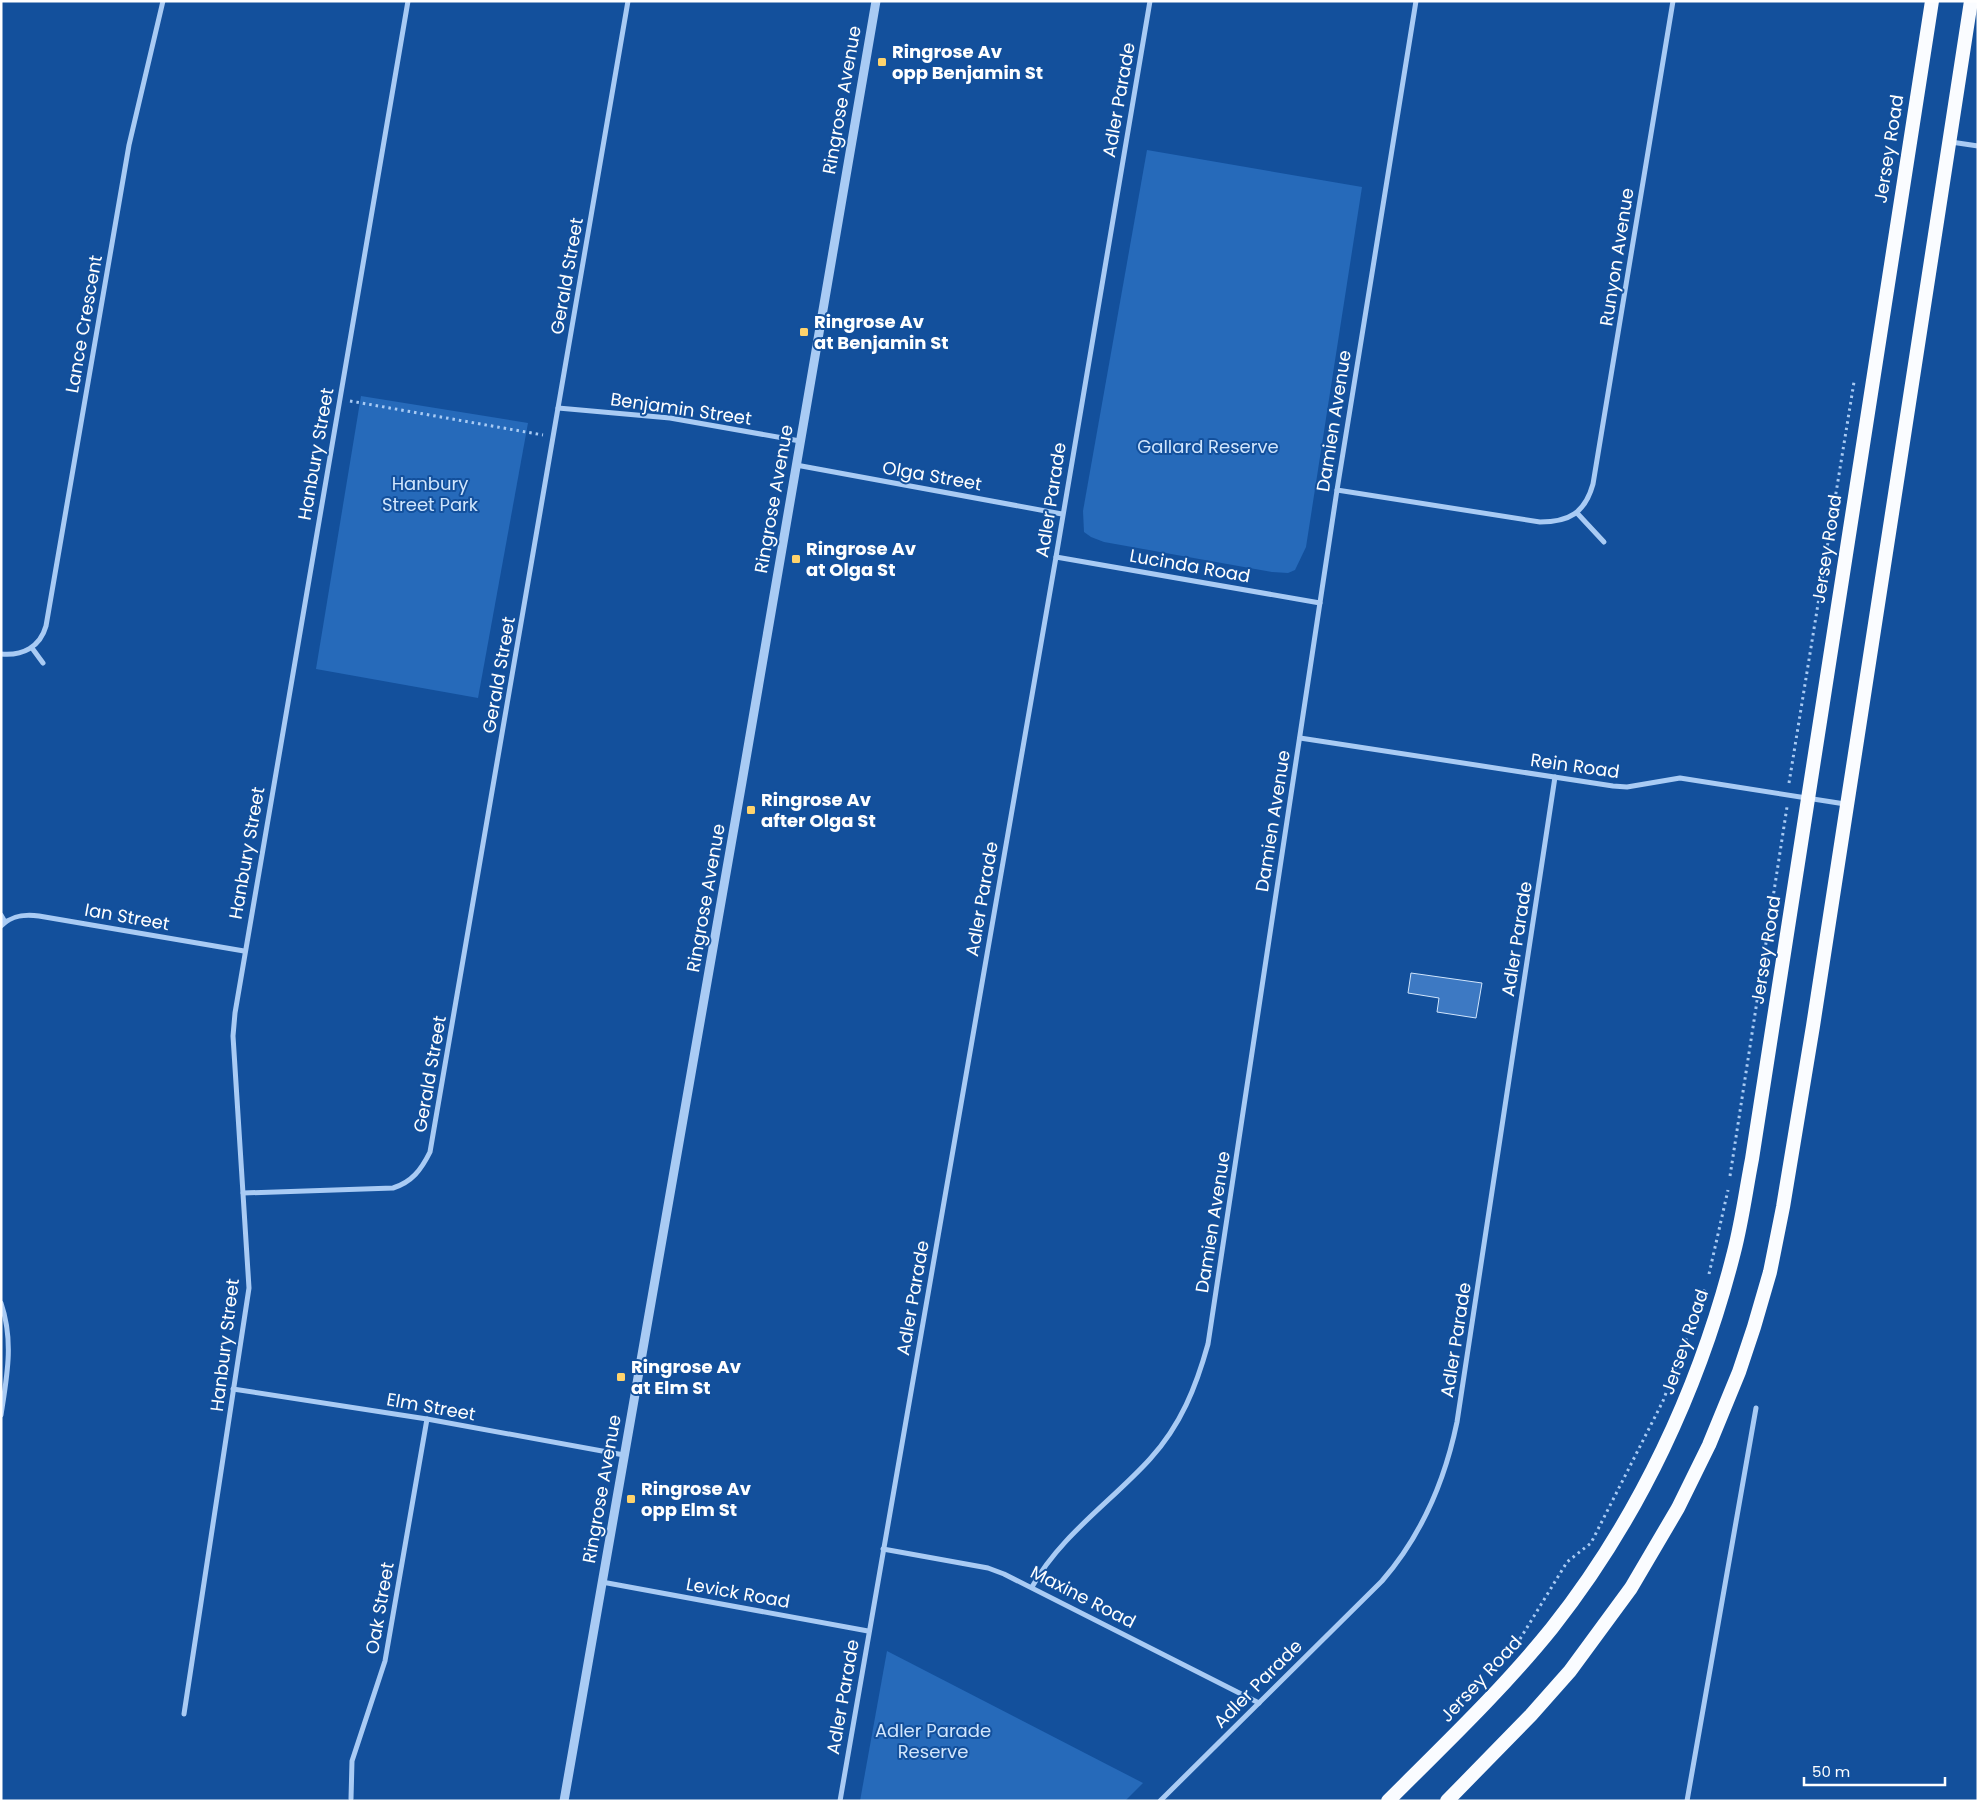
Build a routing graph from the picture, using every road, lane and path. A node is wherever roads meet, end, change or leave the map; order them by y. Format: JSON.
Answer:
{"nodes":[{"id":1,"x":163,"y":1,"type":"edge"},
{"id":2,"x":408,"y":1,"type":"edge"},
{"id":3,"x":628,"y":1,"type":"edge"},
{"id":4,"x":876,"y":1,"type":"edge"},
{"id":5,"x":1150,"y":1,"type":"edge"},
{"id":6,"x":1416,"y":1,"type":"edge"},
{"id":7,"x":1673,"y":1,"type":"edge"},
{"id":8,"x":1932,"y":1,"type":"edge"},
{"id":9,"x":1970,"y":1,"type":"edge"},
{"id":10,"x":1949,"y":142,"type":"junction"},
{"id":11,"x":1978,"y":146,"type":"edge"},
{"id":12,"x":1855,"y":380,"type":"dead end"},
{"id":13,"x":339,"y":399,"type":"junction"},
{"id":14,"x":558,"y":408,"type":"junction"},
{"id":15,"x":553,"y":436,"type":"junction"},
{"id":16,"x":800,"y":441,"type":"junction"},
{"id":17,"x":796,"y":465,"type":"junction"},
{"id":18,"x":1337,"y":490,"type":"junction"},
{"id":19,"x":1577,"y":513,"type":"junction"},
{"id":20,"x":1062,"y":514,"type":"junction"},
{"id":21,"x":1604,"y":542,"type":"dead end"},
{"id":22,"x":1056,"y":557,"type":"junction"},
{"id":23,"x":1320,"y":603,"type":"junction"},
{"id":24,"x":32,"y":648,"type":"junction"},
{"id":25,"x":1,"y":654,"type":"edge"},
{"id":26,"x":43,"y":663,"type":"dead end"},
{"id":27,"x":1300,"y":738,"type":"junction"},
{"id":28,"x":1555,"y":777,"type":"junction"},
{"id":29,"x":1787,"y":794,"type":"junction"},
{"id":30,"x":1808,"y":797,"type":"junction"},
{"id":31,"x":1847,"y":804,"type":"junction"},
{"id":32,"x":1,"y":915,"type":"edge"},
{"id":33,"x":3,"y":924,"type":"edge"},
{"id":34,"x":244,"y":951,"type":"junction"},
{"id":35,"x":1730,"y":1178,"type":"dead end"},
{"id":36,"x":1729,"y":1187,"type":"dead end"},
{"id":37,"x":243,"y":1193,"type":"junction"},
{"id":38,"x":1709,"y":1274,"type":"dead end"},
{"id":39,"x":1707,"y":1284,"type":"dead end"},
{"id":40,"x":1,"y":1303,"type":"edge"},
{"id":41,"x":233,"y":1389,"type":"junction"},
{"id":42,"x":1756,"y":1408,"type":"dead end"},
{"id":43,"x":1,"y":1415,"type":"edge"},
{"id":44,"x":427,"y":1419,"type":"junction"},
{"id":45,"x":624,"y":1454,"type":"junction"},
{"id":46,"x":883,"y":1549,"type":"junction"},
{"id":47,"x":602,"y":1582,"type":"junction"},
{"id":48,"x":1032,"y":1587,"type":"junction"},
{"id":49,"x":868,"y":1630,"type":"junction"},
{"id":50,"x":1520,"y":1640,"type":"dead end"},
{"id":51,"x":1259,"y":1702,"type":"junction"},
{"id":52,"x":184,"y":1714,"type":"dead end"},
{"id":53,"x":351,"y":1799,"type":"dead end"},
{"id":54,"x":564,"y":1801,"type":"edge"},
{"id":55,"x":840,"y":1801,"type":"edge"},
{"id":56,"x":1160,"y":1801,"type":"edge"},
{"id":57,"x":1388,"y":1801,"type":"edge"},
{"id":58,"x":1447,"y":1801,"type":"edge"},
{"id":59,"x":1687,"y":1801,"type":"edge"}],
"edges":[{"from":1,"to":24,"type":"street","name":"Lance Crescent"},
{"from":2,"to":13,"type":"street","name":"Hanbury Street"},
{"from":3,"to":14,"type":"street","name":"Gerald Street"},
{"from":4,"to":16,"type":"street","name":"Ringrose Avenue"},
{"from":5,"to":20,"type":"street","name":"Adler Parade"},
{"from":6,"to":18,"type":"street","name":"Damien Avenue"},
{"from":7,"to":19,"type":"street","name":"Runyon Avenue"},
{"from":8,"to":30,"type":"highway","name":"Jersey Road"},
{"from":9,"to":10,"type":"highway"},
{"from":10,"to":11,"type":"street"},
{"from":10,"to":31,"type":"highway"},
{"from":12,"to":29,"type":"path"},
{"from":13,"to":15,"type":"path"},
{"from":13,"to":34,"type":"street","name":"Hanbury Street"},
{"from":14,"to":15,"type":"street","name":"Gerald Street"},
{"from":14,"to":16,"type":"street","name":"Benjamin Street"},
{"from":15,"to":37,"type":"street","name":"Gerald Street"},
{"from":16,"to":17,"type":"street","name":"Ringrose Avenue"},
{"from":17,"to":20,"type":"street","name":"Olga Street"},
{"from":17,"to":45,"type":"street","name":"Ringrose Avenue"},
{"from":18,"to":19,"type":"street"},
{"from":18,"to":23,"type":"street","name":"Damien Avenue"},
{"from":19,"to":21,"type":"street"},
{"from":20,"to":22,"type":"street","name":"Adler Parade"},
{"from":22,"to":23,"type":"street","name":"Lucinda Road"},
{"from":22,"to":46,"type":"street","name":"Adler Parade"},
{"from":23,"to":27,"type":"street","name":"Damien Avenue"},
{"from":24,"to":25,"type":"street"},
{"from":24,"to":26,"type":"street"},
{"from":27,"to":28,"type":"street","name":"Rein Road"},
{"from":27,"to":48,"type":"street","name":"Damien Avenue"},
{"from":28,"to":29,"type":"street","name":"Rein Road"},
{"from":28,"to":51,"type":"street","name":"Adler Parade"},
{"from":29,"to":30,"type":"street","name":"Rein Road"},
{"from":29,"to":35,"type":"path"},
{"from":30,"to":31,"type":"street","name":"Rein Road"},
{"from":30,"to":57,"type":"highway","name":"Jersey Road"},
{"from":31,"to":58,"type":"highway"},
{"from":32,"to":33,"type":"street","name":"Ian Street"},
{"from":33,"to":34,"type":"street","name":"Ian Street"},
{"from":34,"to":37,"type":"street","name":"Hanbury Street"},
{"from":36,"to":38,"type":"path"},
{"from":37,"to":41,"type":"street","name":"Hanbury Street"},
{"from":39,"to":50,"type":"path"},
{"from":40,"to":43,"type":"street"},
{"from":41,"to":44,"type":"street","name":"Elm Street"},
{"from":41,"to":52,"type":"street","name":"Hanbury Street"},
{"from":42,"to":59,"type":"street"},
{"from":44,"to":45,"type":"street","name":"Elm Street"},
{"from":44,"to":53,"type":"street","name":"Oak Street"},
{"from":45,"to":47,"type":"street","name":"Ringrose Avenue"},
{"from":46,"to":48,"type":"street","name":"Maxine Road"},
{"from":46,"to":49,"type":"street","name":"Adler Parade"},
{"from":47,"to":49,"type":"street","name":"Levick Road"},
{"from":47,"to":54,"type":"street","name":"Ringrose Avenue"},
{"from":48,"to":51,"type":"street","name":"Maxine Road"},
{"from":49,"to":55,"type":"street","name":"Adler Parade"},
{"from":51,"to":56,"type":"street","name":"Adler Parade"}]}
